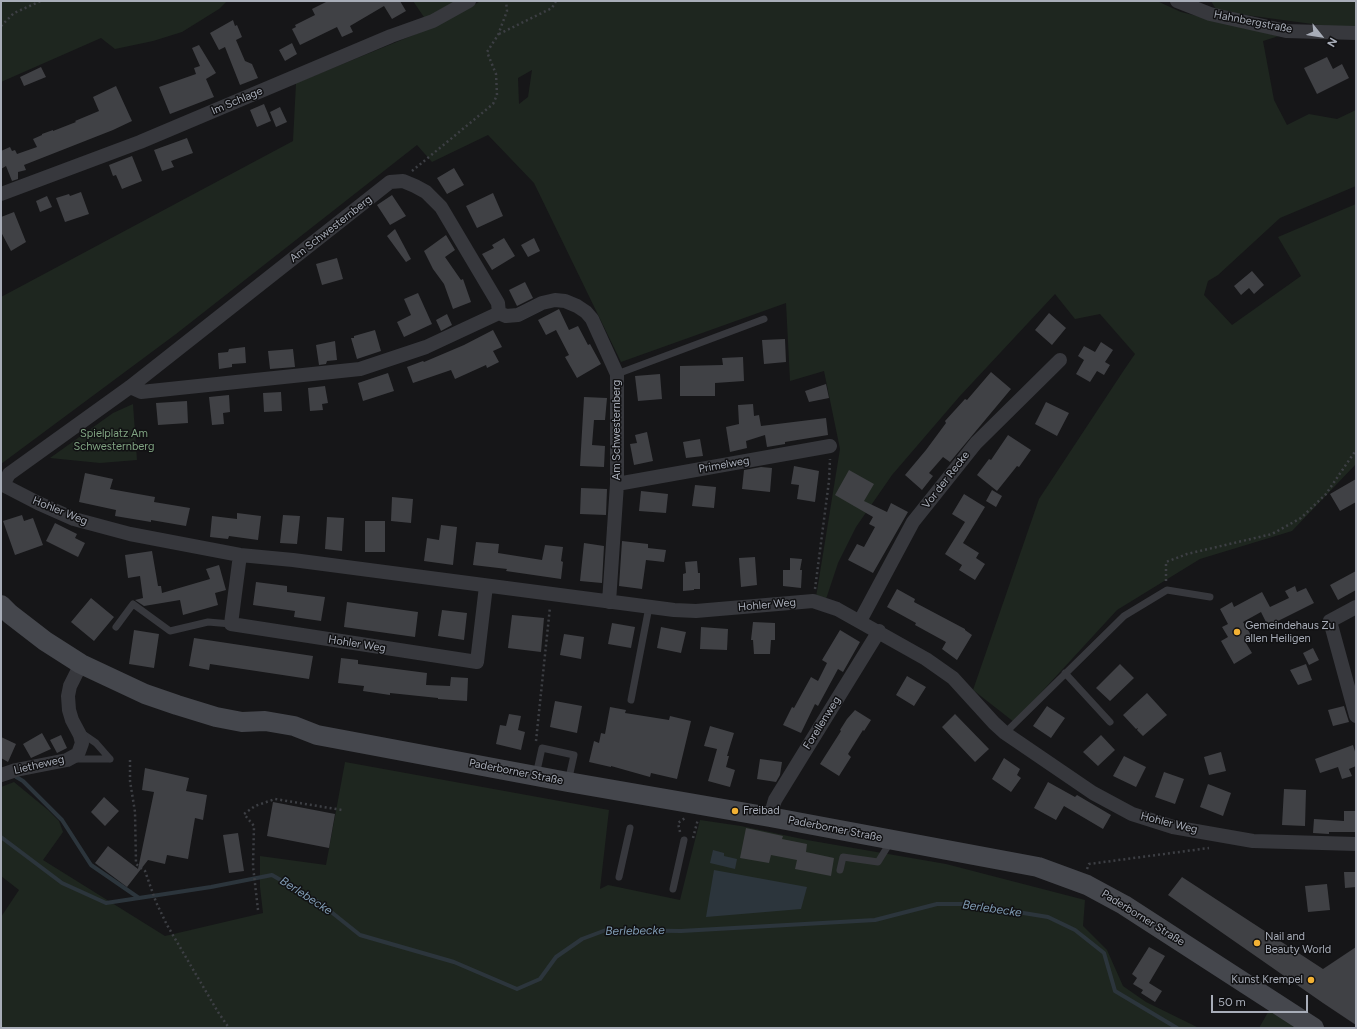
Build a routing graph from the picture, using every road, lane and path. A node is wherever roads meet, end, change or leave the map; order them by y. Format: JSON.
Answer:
{"nodes":[{"id":1,"x":41,"y":1,"type":"edge"},
{"id":2,"x":469,"y":1,"type":"edge"},
{"id":3,"x":506,"y":1,"type":"edge"},
{"id":4,"x":556,"y":1,"type":"edge"},
{"id":5,"x":1177,"y":1,"type":"edge"},
{"id":6,"x":1,"y":26,"type":"edge"},
{"id":7,"x":1356,"y":33,"type":"edge"},
{"id":8,"x":498,"y":35,"type":"junction"},
{"id":9,"x":416,"y":167,"type":"dead end"},
{"id":10,"x":1,"y":194,"type":"edge"},
{"id":11,"x":499,"y":313,"type":"junction"},
{"id":12,"x":764,"y":319,"type":"dead end"},
{"id":13,"x":1060,"y":360,"type":"dead end"},
{"id":14,"x":617,"y":374,"type":"junction"},
{"id":15,"x":130,"y":387,"type":"junction"},
{"id":16,"x":830,"y":446,"type":"joint"},
{"id":17,"x":1356,"y":450,"type":"edge"},
{"id":18,"x":617,"y":484,"type":"junction"},
{"id":19,"x":2,"y":485,"type":"edge"},
{"id":20,"x":240,"y":555,"type":"junction"},
{"id":21,"x":486,"y":586,"type":"junction"},
{"id":22,"x":1167,"y":590,"type":"junction"},
{"id":23,"x":551,"y":594,"type":"junction"},
{"id":24,"x":1210,"y":597,"type":"dead end"},
{"id":25,"x":813,"y":601,"type":"junction"},
{"id":26,"x":608,"y":602,"type":"junction"},
{"id":27,"x":1,"y":605,"type":"edge"},
{"id":28,"x":649,"y":607,"type":"junction"},
{"id":29,"x":1356,"y":607,"type":"edge"},
{"id":30,"x":860,"y":621,"type":"junction"},
{"id":31,"x":231,"y":624,"type":"junction"},
{"id":32,"x":116,"y":627,"type":"dead end"},
{"id":33,"x":879,"y":631,"type":"junction"},
{"id":34,"x":81,"y":664,"type":"junction"},
{"id":35,"x":1065,"y":673,"type":"junction"},
{"id":36,"x":632,"y":700,"type":"dead end"},
{"id":37,"x":1356,"y":716,"type":"edge"},
{"id":38,"x":1110,"y":722,"type":"dead end"},
{"id":39,"x":77,"y":729,"type":"junction"},
{"id":40,"x":1005,"y":733,"type":"junction"},
{"id":41,"x":542,"y":748,"type":"junction"},
{"id":42,"x":67,"y":760,"type":"junction"},
{"id":43,"x":130,"y":760,"type":"dead end"},
{"id":44,"x":2,"y":774,"type":"edge"},
{"id":45,"x":536,"y":775,"type":"junction"},
{"id":46,"x":568,"y":782,"type":"junction"},
{"id":47,"x":342,"y":810,"type":"dead end"},
{"id":48,"x":686,"y":816,"type":"dead end"},
{"id":49,"x":770,"y":817,"type":"junction"},
{"id":50,"x":692,"y":818,"type":"dead end"},
{"id":51,"x":696,"y":827,"type":"dead end"},
{"id":52,"x":630,"y":828,"type":"dead end"},
{"id":53,"x":682,"y":837,"type":"joint"},
{"id":54,"x":892,"y":839,"type":"junction"},
{"id":55,"x":1356,"y":844,"type":"edge"},
{"id":56,"x":1214,"y":847,"type":"dead end"},
{"id":57,"x":840,"y":870,"type":"dead end"},
{"id":58,"x":1086,"y":872,"type":"dead end"},
{"id":59,"x":619,"y":877,"type":"dead end"},
{"id":60,"x":673,"y":889,"type":"dead end"},
{"id":61,"x":258,"y":910,"type":"dead end"},
{"id":62,"x":230,"y":1028,"type":"edge"},
{"id":63,"x":1314,"y":1028,"type":"edge"}],
"edges":[{"from":1,"to":6,"type":"path"},
{"from":2,"to":10,"type":"street","name":"Im Schlage"},
{"from":3,"to":8,"type":"path"},
{"from":4,"to":8,"type":"path"},
{"from":5,"to":7,"type":"street","name":"Hahnbergstraße"},
{"from":8,"to":9,"type":"path"},
{"from":11,"to":14,"type":"street","name":"Am Schwesternberg"},
{"from":11,"to":15,"type":"street"},
{"from":11,"to":15,"type":"street","name":"Am Schwesternberg"},
{"from":12,"to":14,"type":"lane"},
{"from":13,"to":30,"type":"street","name":"Vor der Recke"},
{"from":14,"to":18,"type":"street","name":"Am Schwesternberg"},
{"from":15,"to":19,"type":"street","name":"Am Schwesternberg"},
{"from":16,"to":18,"type":"street","name":"Primelweg"},
{"from":16,"to":25,"type":"path"},
{"from":17,"to":22,"type":"path"},
{"from":18,"to":26,"type":"street","name":"Am Schwesternberg"},
{"from":19,"to":20,"type":"street","name":"Hohler Weg"},
{"from":20,"to":21,"type":"street","name":"Hohler Weg"},
{"from":20,"to":31,"type":"street"},
{"from":21,"to":23,"type":"street","name":"Hohler Weg"},
{"from":21,"to":31,"type":"street","name":"Hohler Weg"},
{"from":22,"to":24,"type":"lane"},
{"from":22,"to":35,"type":"lane"},
{"from":23,"to":26,"type":"street","name":"Hohler Weg"},
{"from":23,"to":41,"type":"path"},
{"from":25,"to":28,"type":"street","name":"Hohler Weg"},
{"from":25,"to":30,"type":"street","name":"Hohler Weg"},
{"from":26,"to":28,"type":"street","name":"Hohler Weg"},
{"from":27,"to":34,"type":"main road","name":"Paderborner Straße"},
{"from":28,"to":36,"type":"lane"},
{"from":29,"to":37,"type":"street"},
{"from":30,"to":33,"type":"street","name":"Hohler Weg"},
{"from":31,"to":32,"type":"lane"},
{"from":33,"to":40,"type":"street","name":"Hohler Weg"},
{"from":33,"to":49,"type":"street","name":"Forellenweg"},
{"from":34,"to":39,"type":"street","name":"Lietheweg"},
{"from":34,"to":45,"type":"main road","name":"Paderborner Straße"},
{"from":35,"to":38,"type":"lane"},
{"from":35,"to":40,"type":"lane"},
{"from":39,"to":42,"type":"street","name":"Lietheweg"},
{"from":39,"to":42,"type":"lane"},
{"from":40,"to":55,"type":"street","name":"Hohler Weg"},
{"from":41,"to":45,"type":"lane"},
{"from":41,"to":46,"type":"lane"},
{"from":42,"to":44,"type":"street","name":"Lietheweg"},
{"from":43,"to":62,"type":"path"},
{"from":45,"to":46,"type":"main road","name":"Paderborner Straße"},
{"from":46,"to":49,"type":"main road","name":"Paderborner Straße"},
{"from":47,"to":61,"type":"path"},
{"from":48,"to":53,"type":"path"},
{"from":49,"to":54,"type":"main road","name":"Paderborner Straße"},
{"from":50,"to":51,"type":"path"},
{"from":52,"to":59,"type":"lane"},
{"from":53,"to":60,"type":"lane"},
{"from":54,"to":57,"type":"lane"},
{"from":54,"to":63,"type":"main road","name":"Paderborner Straße"},
{"from":56,"to":58,"type":"path"}]}
